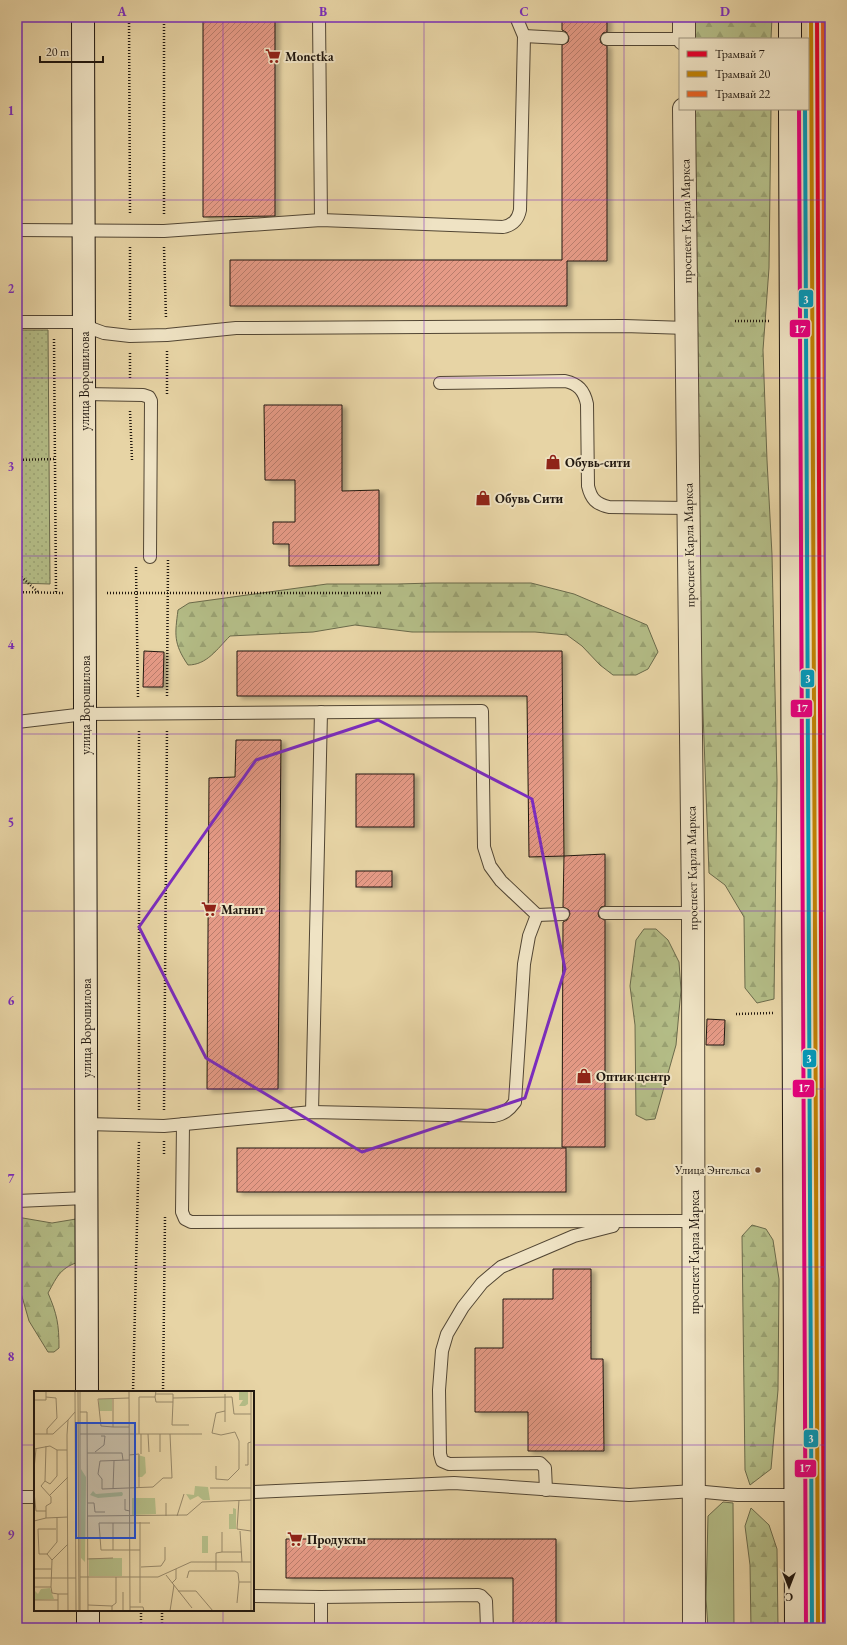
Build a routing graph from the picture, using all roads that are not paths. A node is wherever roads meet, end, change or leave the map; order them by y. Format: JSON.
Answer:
{"nodes":[{"id":1,"x":83,"y":17,"type":"edge"},
{"id":2,"x":319,"y":17,"type":"edge"},
{"id":3,"x":516,"y":17,"type":"edge"},
{"id":4,"x":684,"y":17,"type":"edge"},
{"id":5,"x":790,"y":17,"type":"edge"},
{"id":6,"x":524,"y":36,"type":"junction"},
{"id":7,"x":562,"y":38,"type":"dead end"},
{"id":8,"x":684,"y":38,"type":"edge"},
{"id":9,"x":790,"y":38,"type":"edge"},
{"id":10,"x":607,"y":39,"type":"dead end"},
{"id":11,"x":679,"y":39,"type":"edge"},
{"id":12,"x":684,"y":110,"type":"edge"},
{"id":13,"x":790,"y":110,"type":"edge"},
{"id":14,"x":321,"y":220,"type":"junction"},
{"id":15,"x":17,"y":230,"type":"edge"},
{"id":16,"x":84,"y":231,"type":"junction"},
{"id":17,"x":17,"y":322,"type":"edge"},
{"id":18,"x":84,"y":322,"type":"junction"},
{"id":19,"x":687,"y":328,"type":"junction"},
{"id":20,"x":440,"y":383,"type":"dead end"},
{"id":21,"x":84,"y":394,"type":"junction"},
{"id":22,"x":688,"y":508,"type":"junction"},
{"id":23,"x":150,"y":557,"type":"dead end"},
{"id":24,"x":321,"y":712,"type":"junction"},
{"id":25,"x":85,"y":714,"type":"junction"},
{"id":26,"x":17,"y":722,"type":"edge"},
{"id":27,"x":605,"y":913,"type":"dead end"},
{"id":28,"x":692,"y":913,"type":"junction"},
{"id":29,"x":563,"y":914,"type":"dead end"},
{"id":30,"x":537,"y":915,"type":"junction"},
{"id":31,"x":312,"y":1112,"type":"junction"},
{"id":32,"x":86,"y":1124,"type":"junction"},
{"id":33,"x":182,"y":1124,"type":"junction"},
{"id":34,"x":86,"y":1198,"type":"junction"},
{"id":35,"x":17,"y":1201,"type":"edge"},
{"id":36,"x":630,"y":1222,"type":"junction"},
{"id":37,"x":694,"y":1222,"type":"junction"},
{"id":38,"x":87,"y":1391,"type":"edge"},
{"id":39,"x":546,"y":1490,"type":"junction"},
{"id":40,"x":694,"y":1491,"type":"junction"},
{"id":41,"x":254,"y":1492,"type":"edge"},
{"id":42,"x":795,"y":1495,"type":"junction"},
{"id":43,"x":17,"y":1497,"type":"edge"},
{"id":44,"x":34,"y":1497,"type":"edge"},
{"id":45,"x":254,"y":1596,"type":"edge"},
{"id":46,"x":321,"y":1597,"type":"junction"},
{"id":47,"x":88,"y":1611,"type":"edge"},
{"id":48,"x":88,"y":1628,"type":"edge"},
{"id":49,"x":320,"y":1628,"type":"edge"},
{"id":50,"x":487,"y":1628,"type":"edge"},
{"id":51,"x":694,"y":1628,"type":"edge"},
{"id":52,"x":796,"y":1628,"type":"edge"}],
"edges":[{"from":1,"to":16,"type":"main road","name":"улица Ворошилова"},
{"from":2,"to":14,"type":"lane"},
{"from":3,"to":6,"type":"lane"},
{"from":4,"to":8,"type":"main road"},
{"from":5,"to":9,"type":"main road"},
{"from":6,"to":7,"type":"lane"},
{"from":6,"to":14,"type":"lane"},
{"from":10,"to":11,"type":"lane"},
{"from":12,"to":19,"type":"main road","name":"проспект Карла Маркса"},
{"from":13,"to":42,"type":"main road"},
{"from":14,"to":16,"type":"lane"},
{"from":15,"to":16,"type":"lane"},
{"from":16,"to":18,"type":"main road","name":"улица Ворошилова"},
{"from":17,"to":18,"type":"lane"},
{"from":18,"to":19,"type":"lane"},
{"from":18,"to":21,"type":"main road","name":"улица Ворошилова"},
{"from":19,"to":22,"type":"main road","name":"проспект Карла Маркса"},
{"from":20,"to":22,"type":"lane"},
{"from":21,"to":23,"type":"lane"},
{"from":21,"to":25,"type":"main road","name":"улица Ворошилова"},
{"from":22,"to":28,"type":"main road","name":"проспект Карла Маркса"},
{"from":24,"to":25,"type":"lane"},
{"from":24,"to":30,"type":"lane"},
{"from":24,"to":31,"type":"lane"},
{"from":25,"to":26,"type":"lane"},
{"from":25,"to":32,"type":"main road","name":"улица Ворошилова"},
{"from":27,"to":28,"type":"lane"},
{"from":28,"to":37,"type":"main road","name":"проспект Карла Маркса"},
{"from":29,"to":30,"type":"lane"},
{"from":30,"to":31,"type":"lane"},
{"from":31,"to":33,"type":"lane"},
{"from":32,"to":33,"type":"lane"},
{"from":32,"to":34,"type":"main road","name":"улица Ворошилова"},
{"from":33,"to":36,"type":"lane"},
{"from":34,"to":35,"type":"lane"},
{"from":34,"to":38,"type":"main road","name":"улица Ворошилова"},
{"from":36,"to":37,"type":"lane"},
{"from":36,"to":39,"type":"lane"},
{"from":37,"to":40,"type":"main road","name":"проспект Карла Маркса"},
{"from":39,"to":40,"type":"lane"},
{"from":39,"to":41,"type":"lane"},
{"from":40,"to":42,"type":"lane"},
{"from":40,"to":51,"type":"main road","name":"проспект Карла Маркса"},
{"from":42,"to":52,"type":"main road"},
{"from":43,"to":44,"type":"lane"},
{"from":45,"to":46,"type":"lane"},
{"from":46,"to":49,"type":"lane"},
{"from":46,"to":50,"type":"lane"},
{"from":47,"to":48,"type":"main road"}]}
